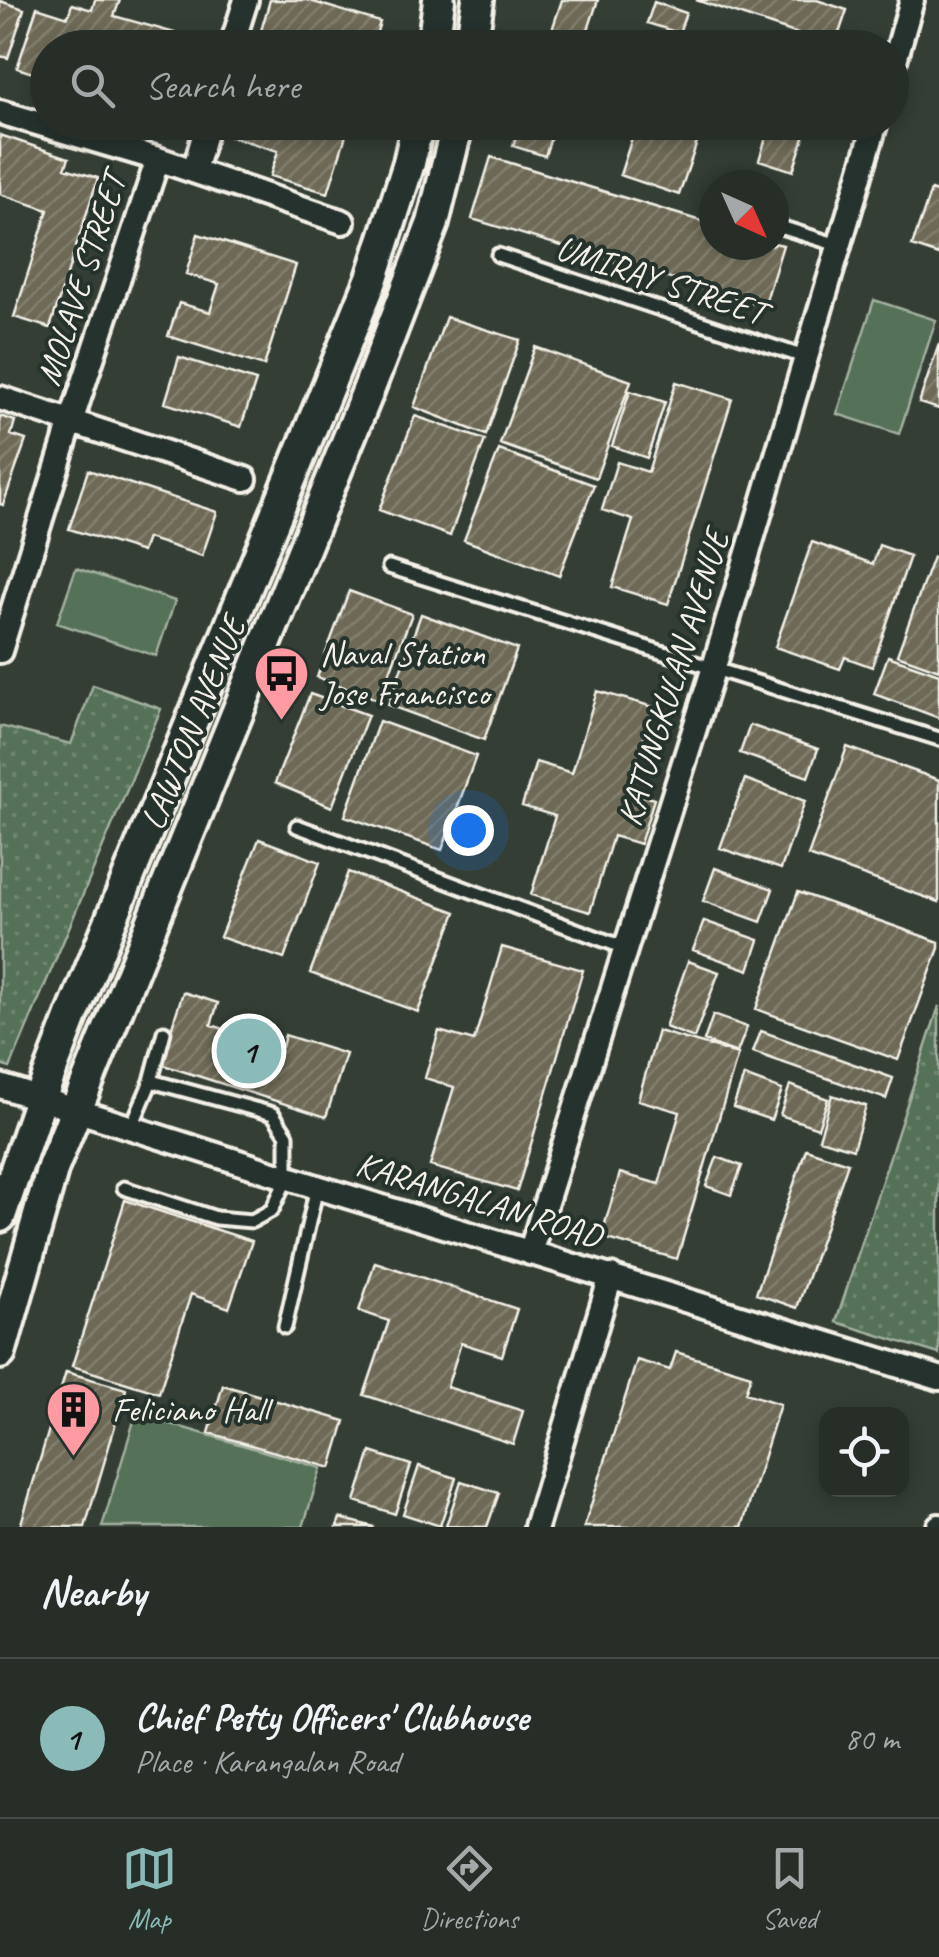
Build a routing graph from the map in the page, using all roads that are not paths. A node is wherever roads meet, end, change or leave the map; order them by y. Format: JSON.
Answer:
{"nodes":[{"id":1,"x":246,"y":0,"type":"edge"},
{"id":2,"x":438,"y":0,"type":"edge"},
{"id":3,"x":478,"y":0,"type":"edge"},
{"id":4,"x":912,"y":0,"type":"edge"},
{"id":5,"x":237,"y":30,"type":"edge"},
{"id":6,"x":435,"y":30,"type":"edge"},
{"id":7,"x":474,"y":30,"type":"edge"},
{"id":8,"x":904,"y":30,"type":"edge"},
{"id":9,"x":0,"y":112,"type":"edge"},
{"id":10,"x":30,"y":121,"type":"edge"},
{"id":11,"x":94,"y":140,"type":"edge"},
{"id":12,"x":203,"y":140,"type":"edge"},
{"id":13,"x":414,"y":140,"type":"edge"},
{"id":14,"x":453,"y":140,"type":"edge"},
{"id":15,"x":871,"y":140,"type":"edge"},
{"id":16,"x":158,"y":159,"type":"junction"},
{"id":17,"x":194,"y":171,"type":"junction"},
{"id":18,"x":343,"y":222,"type":"dead end"},
{"id":19,"x":789,"y":230,"type":"edge"},
{"id":20,"x":840,"y":246,"type":"junction"},
{"id":21,"x":498,"y":255,"type":"dead end"},
{"id":22,"x":806,"y":358,"type":"junction"},
{"id":23,"x":0,"y":398,"type":"edge"},
{"id":24,"x":71,"y":422,"type":"junction"},
{"id":25,"x":245,"y":480,"type":"dead end"},
{"id":26,"x":389,"y":567,"type":"dead end"},
{"id":27,"x":0,"y":650,"type":"edge"},
{"id":28,"x":714,"y":666,"type":"junction"},
{"id":29,"x":939,"y":738,"type":"edge"},
{"id":30,"x":297,"y":826,"type":"dead end"},
{"id":31,"x":626,"y":948,"type":"junction"},
{"id":32,"x":164,"y":1032,"type":"dead end"},
{"id":33,"x":151,"y":1081,"type":"junction"},
{"id":34,"x":0,"y":1086,"type":"edge"},
{"id":35,"x":40,"y":1099,"type":"junction"},
{"id":36,"x":77,"y":1109,"type":"junction"},
{"id":37,"x":131,"y":1128,"type":"junction"},
{"id":38,"x":286,"y":1178,"type":"junction"},
{"id":39,"x":317,"y":1187,"type":"junction"},
{"id":40,"x":124,"y":1188,"type":"dead end"},
{"id":41,"x":0,"y":1216,"type":"edge"},
{"id":42,"x":530,"y":1253,"type":"junction"},
{"id":43,"x":610,"y":1276,"type":"junction"},
{"id":44,"x":285,"y":1327,"type":"dead end"},
{"id":45,"x":0,"y":1354,"type":"edge"},
{"id":46,"x":939,"y":1378,"type":"edge"},
{"id":47,"x":536,"y":1527,"type":"edge"}],
"edges":[{"from":1,"to":5,"type":"street"},
{"from":2,"to":6,"type":"main road"},
{"from":3,"to":7,"type":"main road"},
{"from":4,"to":8,"type":"street"},
{"from":9,"to":10,"type":"street"},
{"from":11,"to":16,"type":"street"},
{"from":12,"to":17,"type":"street"},
{"from":13,"to":35,"type":"main road","name":"LAWTON AVENUE"},
{"from":14,"to":36,"type":"main road","name":"LAWTON AVENUE"},
{"from":15,"to":20,"type":"street","name":"KATUNGKULAN AVENUE"},
{"from":16,"to":17,"type":"street"},
{"from":16,"to":24,"type":"street","name":"MOLAVE STREET"},
{"from":17,"to":18,"type":"street"},
{"from":19,"to":20,"type":"lane"},
{"from":20,"to":22,"type":"street","name":"KATUNGKULAN AVENUE"},
{"from":21,"to":22,"type":"lane","name":"UMIRAY STREET"},
{"from":22,"to":28,"type":"street","name":"KATUNGKULAN AVENUE"},
{"from":23,"to":24,"type":"street"},
{"from":24,"to":25,"type":"street"},
{"from":24,"to":27,"type":"street","name":"MOLAVE STREET"},
{"from":26,"to":28,"type":"lane"},
{"from":28,"to":29,"type":"lane"},
{"from":28,"to":31,"type":"street","name":"KATUNGKULAN AVENUE"},
{"from":30,"to":31,"type":"lane"},
{"from":31,"to":42,"type":"street","name":"KATUNGKULAN AVENUE"},
{"from":32,"to":33,"type":"lane"},
{"from":33,"to":37,"type":"lane"},
{"from":33,"to":38,"type":"lane"},
{"from":34,"to":35,"type":"street","name":"KARANGALAN ROAD"},
{"from":35,"to":36,"type":"street","name":"KARANGALAN ROAD"},
{"from":35,"to":41,"type":"main road","name":"LAWTON AVENUE"},
{"from":36,"to":37,"type":"street","name":"KARANGALAN ROAD"},
{"from":36,"to":45,"type":"main road","name":"LAWTON AVENUE"},
{"from":37,"to":38,"type":"street","name":"KARANGALAN ROAD"},
{"from":38,"to":39,"type":"street","name":"KARANGALAN ROAD"},
{"from":38,"to":40,"type":"lane"},
{"from":39,"to":42,"type":"street","name":"KARANGALAN ROAD"},
{"from":39,"to":44,"type":"lane"},
{"from":42,"to":43,"type":"street","name":"KARANGALAN ROAD"},
{"from":43,"to":46,"type":"street","name":"KARANGALAN ROAD"},
{"from":43,"to":47,"type":"street"}]}
